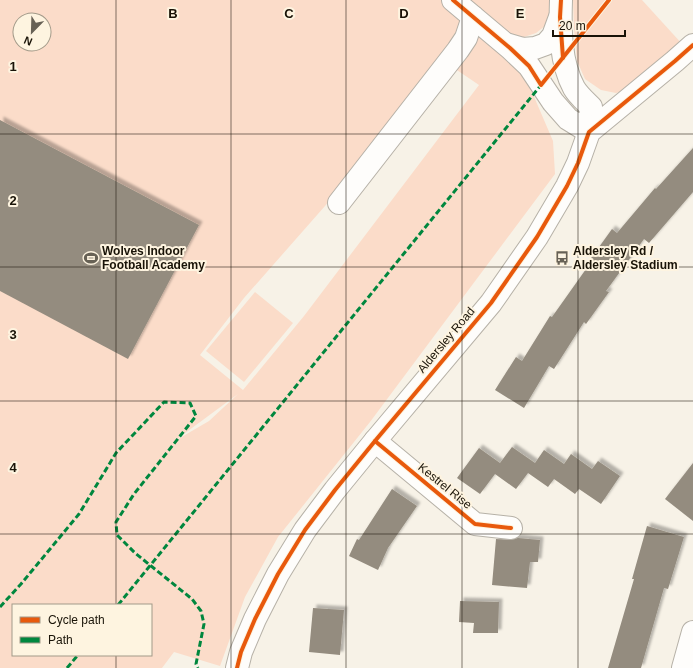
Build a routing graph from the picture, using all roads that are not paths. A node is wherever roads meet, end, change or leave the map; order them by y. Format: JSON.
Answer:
{"nodes":[{"id":1,"x":453,"y":0,"type":"edge"},
{"id":2,"x":560,"y":9,"type":"edge"},
{"id":3,"x":473,"y":18,"type":"junction"},
{"id":4,"x":506,"y":44,"type":"junction"},
{"id":5,"x":693,"y":45,"type":"edge"},
{"id":6,"x":589,"y":132,"type":"junction"},
{"id":7,"x":339,"y":203,"type":"dead end"},
{"id":8,"x":375,"y":441,"type":"junction"},
{"id":9,"x":511,"y":528,"type":"dead end"},
{"id":10,"x":693,"y":632,"type":"edge"},
{"id":11,"x":237,"y":668,"type":"edge"},
{"id":12,"x":683,"y":668,"type":"edge"}],
"edges":[{"from":1,"to":3,"type":"street"},
{"from":2,"to":4,"type":"street"},
{"from":2,"to":6,"type":"street"},
{"from":3,"to":4,"type":"street"},
{"from":3,"to":7,"type":"street"},
{"from":4,"to":6,"type":"street"},
{"from":5,"to":6,"type":"street"},
{"from":6,"to":8,"type":"street","name":"Aldersley Road"},
{"from":8,"to":9,"type":"street","name":"Kestrel Rise"},
{"from":8,"to":11,"type":"street","name":"Aldersley Road"},
{"from":10,"to":12,"type":"street"}]}
